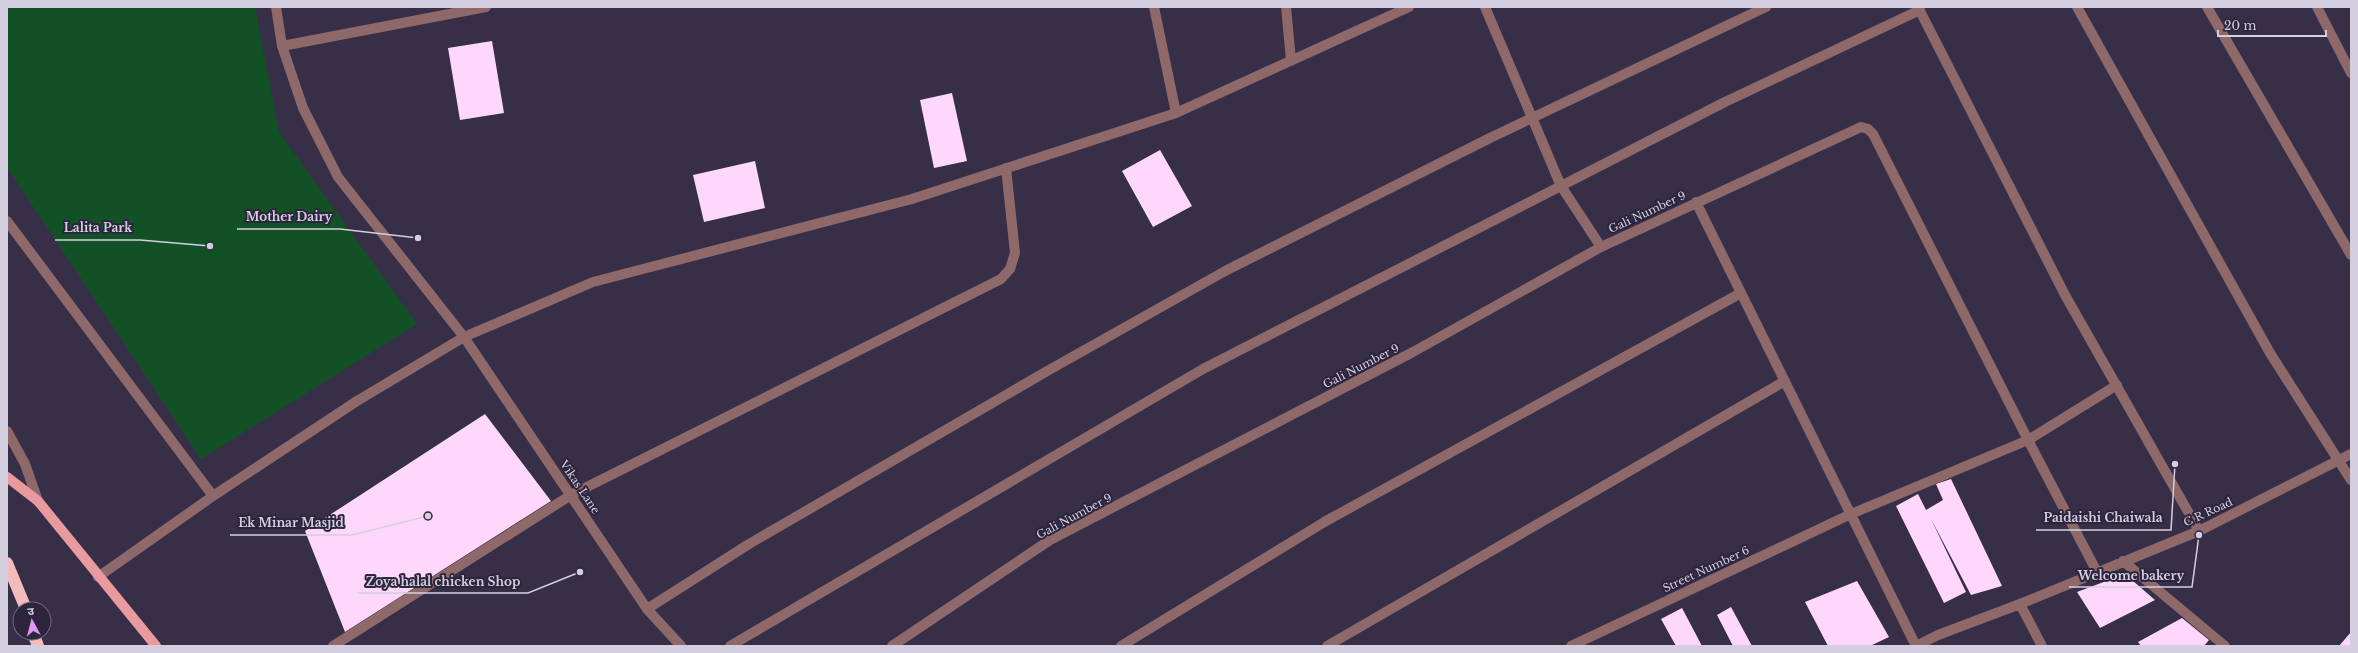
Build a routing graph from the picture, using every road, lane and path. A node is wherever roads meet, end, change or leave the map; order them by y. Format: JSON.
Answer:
{"nodes":[{"id":1,"x":276,"y":7,"type":"edge"},
{"id":2,"x":486,"y":7,"type":"edge"},
{"id":3,"x":1154,"y":7,"type":"edge"},
{"id":4,"x":1286,"y":7,"type":"edge"},
{"id":5,"x":1409,"y":7,"type":"edge"},
{"id":6,"x":1485,"y":7,"type":"edge"},
{"id":7,"x":1766,"y":7,"type":"edge"},
{"id":8,"x":2077,"y":7,"type":"edge"},
{"id":9,"x":2207,"y":7,"type":"edge"},
{"id":10,"x":2317,"y":7,"type":"edge"},
{"id":11,"x":1919,"y":9,"type":"edge"},
{"id":12,"x":282,"y":46,"type":"junction"},
{"id":13,"x":1291,"y":60,"type":"junction"},
{"id":14,"x":2351,"y":73,"type":"edge"},
{"id":15,"x":1176,"y":113,"type":"junction"},
{"id":16,"x":1531,"y":119,"type":"junction"},
{"id":17,"x":1006,"y":168,"type":"junction"},
{"id":18,"x":1561,"y":186,"type":"junction"},
{"id":19,"x":1696,"y":202,"type":"junction"},
{"id":20,"x":7,"y":221,"type":"edge"},
{"id":21,"x":1601,"y":247,"type":"junction"},
{"id":22,"x":2351,"y":255,"type":"edge"},
{"id":23,"x":1741,"y":293,"type":"junction"},
{"id":24,"x":464,"y":337,"type":"junction"},
{"id":25,"x":1785,"y":381,"type":"junction"},
{"id":26,"x":2117,"y":385,"type":"junction"},
{"id":27,"x":7,"y":431,"type":"edge"},
{"id":28,"x":2028,"y":440,"type":"junction"},
{"id":29,"x":2351,"y":454,"type":"edge"},
{"id":30,"x":2340,"y":462,"type":"junction"},
{"id":31,"x":7,"y":477,"type":"edge"},
{"id":32,"x":2351,"y":480,"type":"edge"},
{"id":33,"x":571,"y":495,"type":"junction"},
{"id":34,"x":213,"y":496,"type":"junction"},
{"id":35,"x":38,"y":501,"type":"junction"},
{"id":36,"x":1851,"y":514,"type":"junction"},
{"id":37,"x":2198,"y":531,"type":"junction"},
{"id":38,"x":2123,"y":561,"type":"junction"},
{"id":39,"x":7,"y":563,"type":"edge"},
{"id":40,"x":2097,"y":572,"type":"junction"},
{"id":41,"x":98,"y":577,"type":"junction"},
{"id":42,"x":23,"y":601,"type":"edge"},
{"id":43,"x":2020,"y":604,"type":"junction"},
{"id":44,"x":647,"y":609,"type":"junction"},
{"id":45,"x":156,"y":646,"type":"edge"},
{"id":46,"x":333,"y":646,"type":"edge"},
{"id":47,"x":681,"y":646,"type":"edge"},
{"id":48,"x":730,"y":646,"type":"edge"},
{"id":49,"x":892,"y":646,"type":"edge"},
{"id":50,"x":1121,"y":646,"type":"edge"},
{"id":51,"x":1327,"y":646,"type":"edge"},
{"id":52,"x":1571,"y":646,"type":"edge"},
{"id":53,"x":1916,"y":646,"type":"edge"},
{"id":54,"x":2042,"y":646,"type":"edge"},
{"id":55,"x":2225,"y":646,"type":"edge"}],
"edges":[{"from":1,"to":12,"type":"street","name":"Vikas Lane"},
{"from":2,"to":12,"type":"street"},
{"from":3,"to":15,"type":"street"},
{"from":4,"to":13,"type":"street"},
{"from":5,"to":13,"type":"street"},
{"from":6,"to":16,"type":"street"},
{"from":7,"to":16,"type":"street"},
{"from":8,"to":30,"type":"street"},
{"from":9,"to":22,"type":"street"},
{"from":10,"to":14,"type":"street"},
{"from":11,"to":18,"type":"street"},
{"from":11,"to":26,"type":"street"},
{"from":12,"to":24,"type":"street","name":"Vikas Lane"},
{"from":13,"to":15,"type":"street"},
{"from":15,"to":17,"type":"street"},
{"from":16,"to":18,"type":"street"},
{"from":16,"to":44,"type":"street"},
{"from":17,"to":24,"type":"street"},
{"from":17,"to":33,"type":"street"},
{"from":18,"to":21,"type":"street"},
{"from":18,"to":48,"type":"street"},
{"from":19,"to":21,"type":"street","name":"Gali Number 9"},
{"from":19,"to":23,"type":"street"},
{"from":19,"to":28,"type":"street","name":"Gali Number 9"},
{"from":20,"to":34,"type":"street"},
{"from":21,"to":49,"type":"street","name":"Gali Number 9"},
{"from":23,"to":25,"type":"street"},
{"from":23,"to":50,"type":"street"},
{"from":24,"to":33,"type":"street","name":"Vikas Lane"},
{"from":24,"to":34,"type":"street"},
{"from":25,"to":36,"type":"street"},
{"from":25,"to":51,"type":"street"},
{"from":26,"to":28,"type":"street","name":"Street Number 6"},
{"from":26,"to":37,"type":"street"},
{"from":27,"to":35,"type":"street"},
{"from":28,"to":36,"type":"street","name":"Street Number 6"},
{"from":28,"to":40,"type":"street"},
{"from":29,"to":30,"type":"street","name":"C R Road"},
{"from":30,"to":32,"type":"street"},
{"from":30,"to":37,"type":"street","name":"C R Road"},
{"from":31,"to":35,"type":"main road"},
{"from":33,"to":44,"type":"street","name":"Vikas Lane"},
{"from":33,"to":46,"type":"street"},
{"from":34,"to":41,"type":"street"},
{"from":35,"to":41,"type":"main road"},
{"from":36,"to":52,"type":"street","name":"Street Number 6"},
{"from":36,"to":53,"type":"street"},
{"from":37,"to":38,"type":"street","name":"C R Road"},
{"from":38,"to":40,"type":"street","name":"C R Road"},
{"from":38,"to":55,"type":"street"},
{"from":39,"to":42,"type":"highway"},
{"from":40,"to":43,"type":"street","name":"C R Road"},
{"from":41,"to":45,"type":"main road"},
{"from":43,"to":53,"type":"street","name":"C R Road"},
{"from":43,"to":54,"type":"street"},
{"from":44,"to":47,"type":"street","name":"Vikas Lane"}]}
